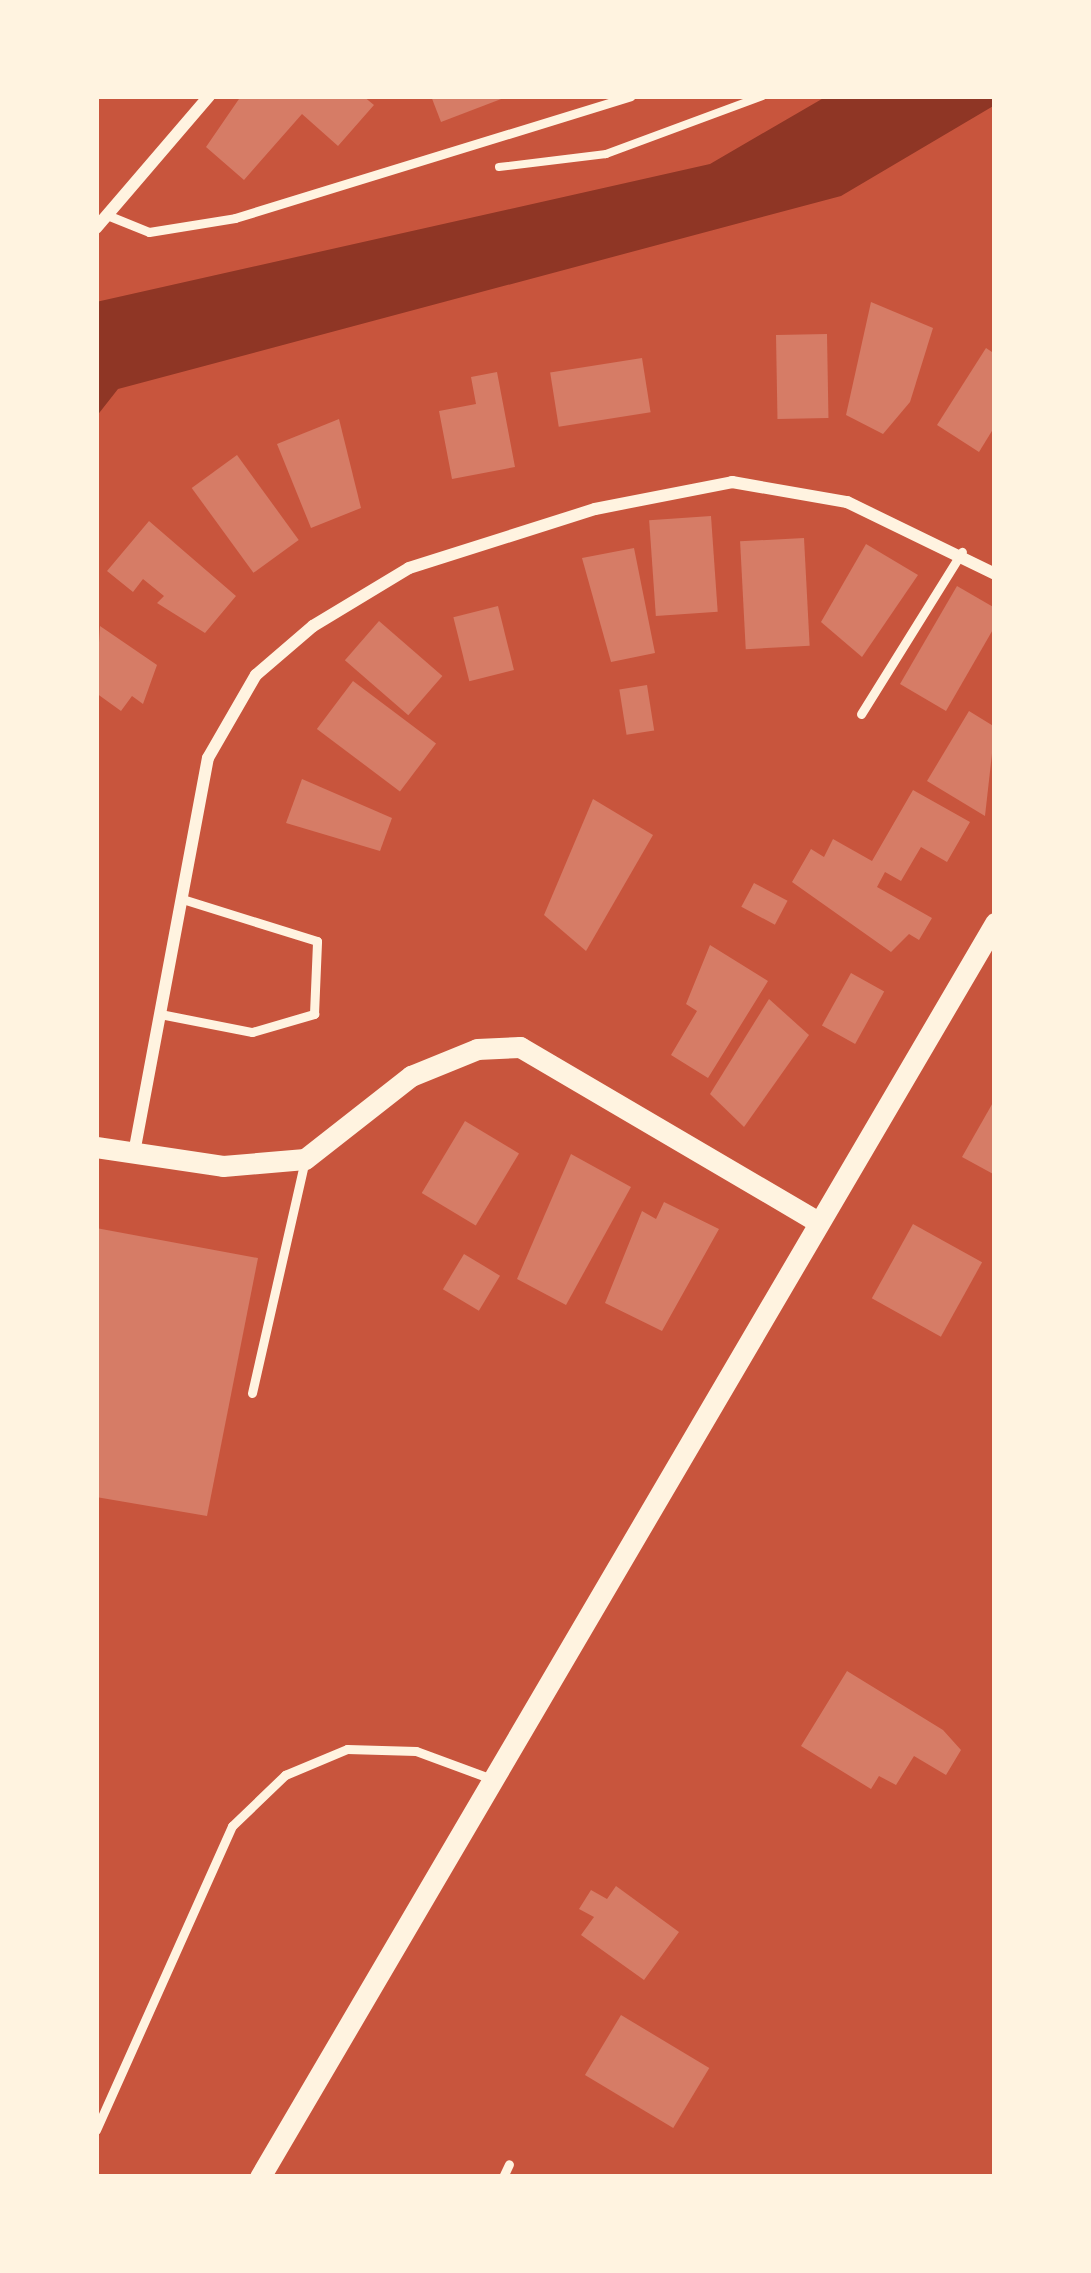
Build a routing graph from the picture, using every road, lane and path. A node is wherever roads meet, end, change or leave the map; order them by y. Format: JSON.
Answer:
{"nodes":[{"id":1,"x":208,"y":96,"type":"edge"},
{"id":2,"x":631,"y":96,"type":"edge"},
{"id":3,"x":107,"y":215,"type":"junction"},
{"id":4,"x":96,"y":228,"type":"edge"},
{"id":5,"x":962,"y":552,"type":"junction"},
{"id":6,"x":995,"y":574,"type":"edge"},
{"id":7,"x":861,"y":714,"type":"dead end"},
{"id":8,"x":182,"y":898,"type":"junction"},
{"id":9,"x":995,"y":922,"type":"edge"},
{"id":10,"x":160,"y":1014,"type":"junction"},
{"id":11,"x":96,"y":1147,"type":"edge"},
{"id":12,"x":134,"y":1153,"type":"junction"},
{"id":13,"x":305,"y":1159,"type":"junction"},
{"id":14,"x":817,"y":1221,"type":"junction"},
{"id":15,"x":252,"y":1393,"type":"dead end"},
{"id":16,"x":489,"y":1778,"type":"junction"},
{"id":17,"x":96,"y":2129,"type":"edge"},
{"id":18,"x":509,"y":2164,"type":"dead end"},
{"id":19,"x":260,"y":2177,"type":"edge"},
{"id":20,"x":503,"y":2177,"type":"edge"}],
"edges":[{"from":1,"to":3,"type":"street"},
{"from":2,"to":3,"type":"lane"},
{"from":3,"to":4,"type":"street"},
{"from":5,"to":6,"type":"street"},
{"from":5,"to":7,"type":"lane"},
{"from":5,"to":8,"type":"street"},
{"from":8,"to":10,"type":"street"},
{"from":8,"to":10,"type":"lane"},
{"from":9,"to":14,"type":"street"},
{"from":10,"to":12,"type":"street"},
{"from":11,"to":12,"type":"street"},
{"from":12,"to":13,"type":"street"},
{"from":13,"to":14,"type":"street"},
{"from":13,"to":15,"type":"lane"},
{"from":14,"to":16,"type":"street"},
{"from":16,"to":17,"type":"lane"},
{"from":16,"to":19,"type":"street"},
{"from":18,"to":20,"type":"lane"}]}
